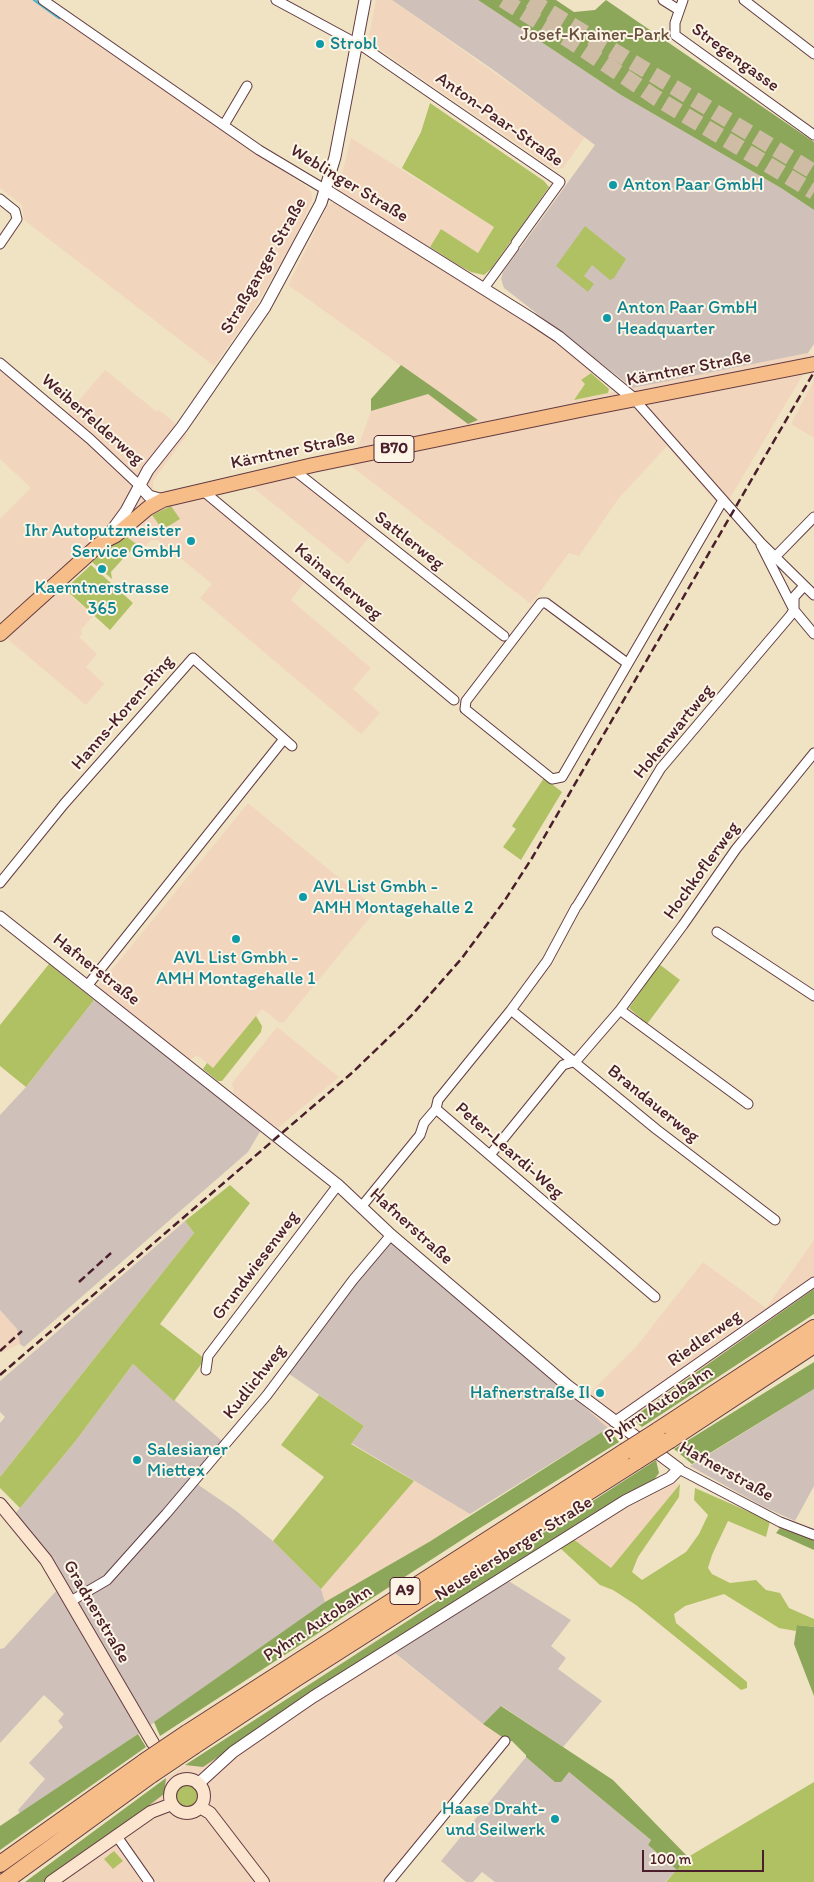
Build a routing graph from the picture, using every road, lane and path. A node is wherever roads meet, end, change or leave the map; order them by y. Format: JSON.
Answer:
{"nodes":[{"id":1,"x":43,"y":0,"type":"edge"},
{"id":2,"x":276,"y":0,"type":"edge"},
{"id":3,"x":365,"y":0,"type":"edge"},
{"id":4,"x":663,"y":0,"type":"edge"},
{"id":5,"x":683,"y":0,"type":"edge"},
{"id":6,"x":744,"y":0,"type":"edge"},
{"id":7,"x":679,"y":10,"type":"junction"},
{"id":8,"x":356,"y":43,"type":"junction"},
{"id":9,"x":814,"y":54,"type":"edge"},
{"id":10,"x":247,"y":86,"type":"dead end"},
{"id":11,"x":224,"y":125,"type":"junction"},
{"id":12,"x":814,"y":134,"type":"edge"},
{"id":13,"x":326,"y":190,"type":"junction"},
{"id":14,"x":0,"y":200,"type":"edge"},
{"id":15,"x":0,"y":244,"type":"edge"},
{"id":16,"x":484,"y":288,"type":"junction"},
{"id":17,"x":0,"y":363,"type":"edge"},
{"id":18,"x":814,"y":364,"type":"edge"},
{"id":19,"x":634,"y":399,"type":"junction"},
{"id":20,"x":294,"y":470,"type":"junction"},
{"id":21,"x":140,"y":486,"type":"junction"},
{"id":22,"x":202,"y":490,"type":"junction"},
{"id":23,"x":163,"y":500,"type":"junction"},
{"id":24,"x":723,"y":500,"type":"junction"},
{"id":25,"x":814,"y":517,"type":"edge"},
{"id":26,"x":102,"y":542,"type":"junction"},
{"id":27,"x":761,"y":543,"type":"junction"},
{"id":28,"x":775,"y":557,"type":"junction"},
{"id":29,"x":804,"y":586,"type":"junction"},
{"id":30,"x":814,"y":594,"type":"edge"},
{"id":31,"x":794,"y":610,"type":"junction"},
{"id":32,"x":0,"y":634,"type":"edge"},
{"id":33,"x":814,"y":634,"type":"edge"},
{"id":34,"x":504,"y":636,"type":"dead end"},
{"id":35,"x":627,"y":663,"type":"junction"},
{"id":36,"x":454,"y":700,"type":"dead end"},
{"id":37,"x":284,"y":739,"type":"junction"},
{"id":38,"x":292,"y":746,"type":"dead end"},
{"id":39,"x":814,"y":753,"type":"edge"},
{"id":40,"x":0,"y":883,"type":"edge"},
{"id":41,"x":0,"y":917,"type":"edge"},
{"id":42,"x":717,"y":932,"type":"dead end"},
{"id":43,"x":87,"y":986,"type":"junction"},
{"id":44,"x":814,"y":996,"type":"edge"},
{"id":45,"x":511,"y":1010,"type":"junction"},
{"id":46,"x":620,"y":1010,"type":"junction"},
{"id":47,"x":576,"y":1061,"type":"junction"},
{"id":48,"x":748,"y":1104,"type":"dead end"},
{"id":49,"x":436,"y":1109,"type":"junction"},
{"id":50,"x":490,"y":1155,"type":"junction"},
{"id":51,"x":338,"y":1185,"type":"junction"},
{"id":52,"x":362,"y":1206,"type":"junction"},
{"id":53,"x":775,"y":1220,"type":"dead end"},
{"id":54,"x":391,"y":1235,"type":"junction"},
{"id":55,"x":814,"y":1282,"type":"edge"},
{"id":56,"x":655,"y":1297,"type":"dead end"},
{"id":57,"x":814,"y":1328,"type":"edge"},
{"id":58,"x":814,"y":1345,"type":"edge"},
{"id":59,"x":206,"y":1370,"type":"dead end"},
{"id":60,"x":614,"y":1422,"type":"junction"},
{"id":61,"x":663,"y":1435,"type":"junction"},
{"id":62,"x":679,"y":1469,"type":"junction"},
{"id":63,"x":0,"y":1504,"type":"edge"},
{"id":64,"x":814,"y":1535,"type":"edge"},
{"id":65,"x":71,"y":1601,"type":"junction"},
{"id":66,"x":505,"y":1741,"type":"dead end"},
{"id":67,"x":153,"y":1743,"type":"dead end"},
{"id":68,"x":148,"y":1769,"type":"junction"},
{"id":69,"x":198,"y":1784,"type":"junction"},
{"id":70,"x":172,"y":1804,"type":"junction"},
{"id":71,"x":200,"y":1807,"type":"junction"},
{"id":72,"x":116,"y":1836,"type":"junction"},
{"id":73,"x":0,"y":1864,"type":"edge"},
{"id":74,"x":4,"y":1882,"type":"edge"},
{"id":75,"x":51,"y":1882,"type":"edge"},
{"id":76,"x":149,"y":1882,"type":"edge"},
{"id":77,"x":263,"y":1882,"type":"edge"},
{"id":78,"x":389,"y":1882,"type":"edge"}],
"edges":[{"from":1,"to":11,"type":"street","name":"Weblinger Straße"},
{"from":2,"to":8,"type":"street"},
{"from":3,"to":8,"type":"street","name":"Straßganger Straße"},
{"from":4,"to":7,"type":"street","name":"Stregengasse"},
{"from":5,"to":7,"type":"street"},
{"from":6,"to":9,"type":"street"},
{"from":7,"to":12,"type":"street","name":"Stregengasse"},
{"from":8,"to":13,"type":"street","name":"Straßganger Straße"},
{"from":8,"to":16,"type":"street","name":"Anton-Paar-Straße"},
{"from":10,"to":11,"type":"street"},
{"from":11,"to":13,"type":"street","name":"Weblinger Straße"},
{"from":13,"to":16,"type":"street","name":"Weblinger Straße"},
{"from":13,"to":21,"type":"street","name":"Straßganger Straße"},
{"from":14,"to":15,"type":"street"},
{"from":16,"to":19,"type":"street","name":"Weblinger Straße"},
{"from":17,"to":21,"type":"street","name":"Weiberfelderweg"},
{"from":18,"to":19,"type":"main road","name":"Kärntner Straße","number":"B70"},
{"from":19,"to":20,"type":"main road","name":"Kärntner Straße","number":"B70"},
{"from":19,"to":24,"type":"street"},
{"from":20,"to":22,"type":"main road","name":"Kärntner Straße","number":"B70"},
{"from":20,"to":34,"type":"street","name":"Sattlerweg"},
{"from":21,"to":23,"type":"street","name":"Weiberfelderweg"},
{"from":21,"to":26,"type":"street","name":"Straßganger Straße"},
{"from":22,"to":23,"type":"main road","name":"Kärntner Straße","number":"B70"},
{"from":22,"to":36,"type":"street","name":"Kainacherweg"},
{"from":23,"to":26,"type":"main road","name":"Kärntner Straße","number":"B70"},
{"from":24,"to":27,"type":"street"},
{"from":24,"to":35,"type":"street"},
{"from":25,"to":28,"type":"street"},
{"from":26,"to":32,"type":"main road","name":"Kärntner Straße","number":"B70"},
{"from":27,"to":28,"type":"street"},
{"from":27,"to":31,"type":"street"},
{"from":28,"to":29,"type":"street"},
{"from":29,"to":30,"type":"street"},
{"from":29,"to":31,"type":"street","name":"Hohenwartweg"},
{"from":31,"to":33,"type":"street"},
{"from":31,"to":45,"type":"street","name":"Hohenwartweg"},
{"from":35,"to":35,"type":"street"},
{"from":37,"to":38,"type":"street","name":"Hanns-Koren-Ring"},
{"from":37,"to":40,"type":"street","name":"Hanns-Koren-Ring"},
{"from":37,"to":43,"type":"street"},
{"from":39,"to":46,"type":"street","name":"Hochkoflerweg"},
{"from":41,"to":43,"type":"street","name":"Hafnerstraße"},
{"from":42,"to":44,"type":"street"},
{"from":43,"to":51,"type":"street","name":"Hafnerstraße"},
{"from":45,"to":47,"type":"street","name":"Brandauerweg"},
{"from":45,"to":49,"type":"street"},
{"from":46,"to":47,"type":"street","name":"Hochkoflerweg"},
{"from":46,"to":48,"type":"street"},
{"from":47,"to":50,"type":"street","name":"Hochkoflerweg"},
{"from":47,"to":53,"type":"street","name":"Brandauerweg"},
{"from":49,"to":50,"type":"street","name":"Peter-Leardi-Weg"},
{"from":49,"to":52,"type":"street","name":"Peter-Leardi-Weg"},
{"from":50,"to":56,"type":"street","name":"Peter-Leardi-Weg"},
{"from":51,"to":52,"type":"street","name":"Hafnerstraße"},
{"from":51,"to":59,"type":"street","name":"Grundwiesenweg"},
{"from":52,"to":54,"type":"street","name":"Hafnerstraße"},
{"from":54,"to":60,"type":"street","name":"Hafnerstraße"},
{"from":54,"to":65,"type":"street","name":"Kudlichweg"},
{"from":55,"to":60,"type":"street","name":"Riedlerweg"},
{"from":57,"to":61,"type":"highway","name":"Pyhrn Autobahn","number":"A9"},
{"from":58,"to":61,"type":"highway","name":"Pyhrn Autobahn","number":"A9"},
{"from":60,"to":62,"type":"street","name":"Hafnerstraße"},
{"from":61,"to":68,"type":"highway","name":"Pyhrn Autobahn","number":"A9","bridge":true},
{"from":62,"to":64,"type":"street","name":"Hafnerstraße"},
{"from":62,"to":69,"type":"street","name":"Neuseiersberger Straße"},
{"from":63,"to":65,"type":"main road","name":"Gradnerstraße"},
{"from":65,"to":67,"type":"main road","name":"Gradnerstraße"},
{"from":66,"to":78,"type":"street"},
{"from":68,"to":73,"type":"highway","name":"Pyhrn Autobahn","number":"A9"},
{"from":68,"to":74,"type":"highway","name":"Pyhrn Autobahn","number":"A9"},
{"from":69,"to":70,"type":"main road"},
{"from":69,"to":71,"type":"main road"},
{"from":70,"to":71,"type":"main road"},
{"from":70,"to":72,"type":"main road"},
{"from":71,"to":77,"type":"main road"},
{"from":72,"to":75,"type":"main road"},
{"from":72,"to":76,"type":"street"}]}
